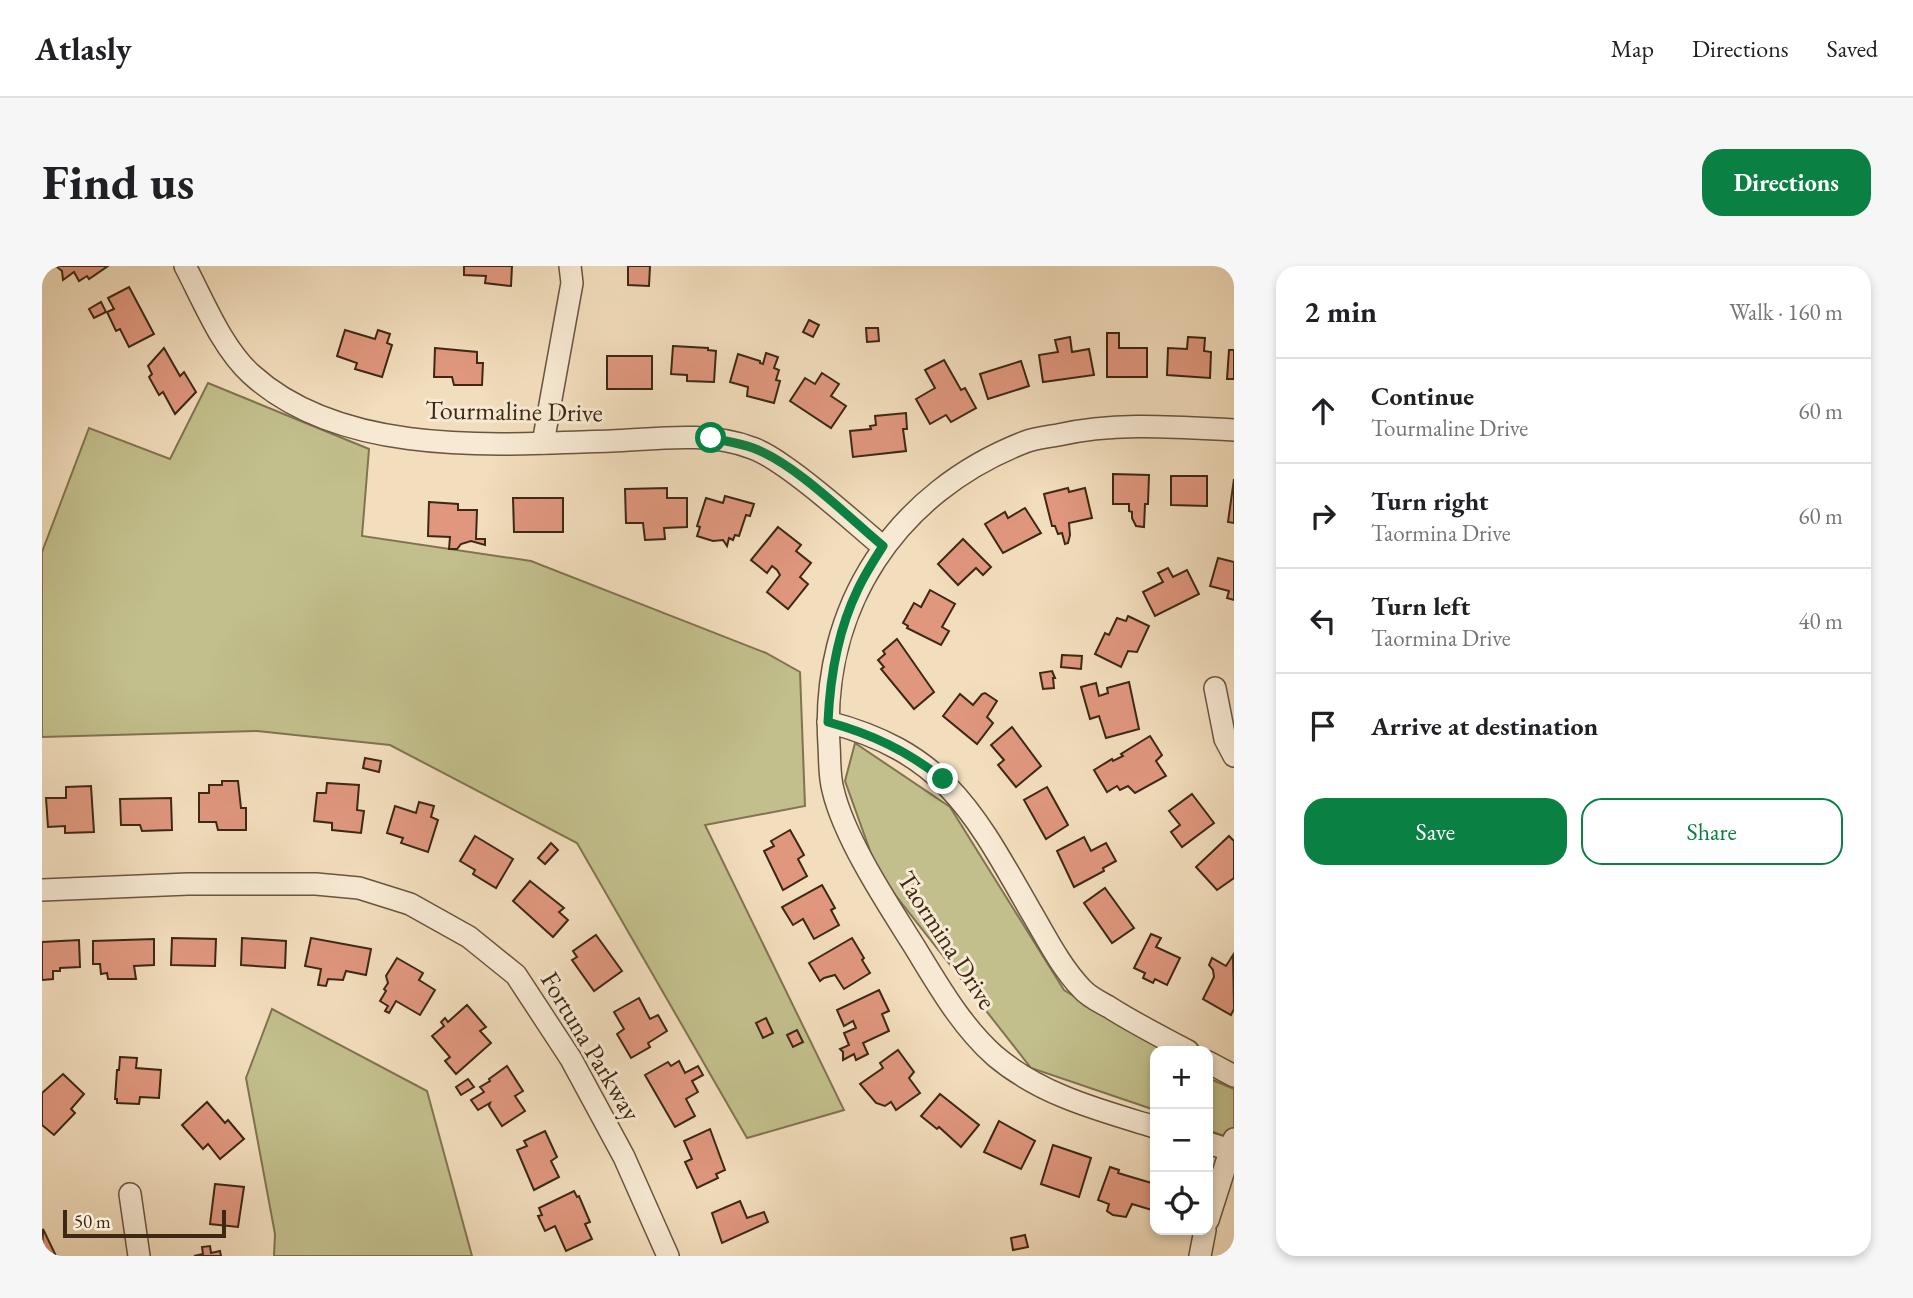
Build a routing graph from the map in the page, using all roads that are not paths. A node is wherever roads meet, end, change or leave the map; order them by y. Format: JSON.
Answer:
{"nodes":[{"id":1,"x":185,"y":266,"type":"edge"},
{"id":2,"x":570,"y":266,"type":"edge"},
{"id":3,"x":1234,"y":430,"type":"edge"},
{"id":4,"x":543,"y":443,"type":"junction"},
{"id":5,"x":883,"y":546,"type":"junction"},
{"id":6,"x":1215,"y":688,"type":"dead end"},
{"id":7,"x":828,"y":722,"type":"junction"},
{"id":8,"x":1234,"y":756,"type":"edge"},
{"id":9,"x":42,"y":890,"type":"edge"},
{"id":10,"x":1178,"y":1046,"type":"edge"},
{"id":11,"x":1213,"y":1065,"type":"edge"},
{"id":12,"x":1234,"y":1076,"type":"edge"},
{"id":13,"x":1150,"y":1125,"type":"edge"},
{"id":14,"x":1213,"y":1143,"type":"edge"},
{"id":15,"x":1232,"y":1145,"type":"edge"},
{"id":16,"x":130,"y":1194,"type":"dead end"},
{"id":17,"x":1213,"y":1204,"type":"edge"},
{"id":18,"x":1204,"y":1235,"type":"edge"},
{"id":19,"x":139,"y":1256,"type":"edge"},
{"id":20,"x":668,"y":1256,"type":"edge"},
{"id":21,"x":1200,"y":1256,"type":"edge"}],
"edges":[{"from":1,"to":4,"type":"street","name":"Tourmaline Drive"},
{"from":2,"to":4,"type":"street"},
{"from":3,"to":5,"type":"street","name":"Taormina Drive"},
{"from":4,"to":5,"type":"street","name":"Tourmaline Drive"},
{"from":5,"to":7,"type":"street","name":"Taormina Drive"},
{"from":6,"to":8,"type":"street"},
{"from":7,"to":10,"type":"street"},
{"from":7,"to":13,"type":"street","name":"Taormina Drive"},
{"from":9,"to":20,"type":"street","name":"Fortuna Parkway"},
{"from":11,"to":12,"type":"street"},
{"from":14,"to":15,"type":"street"},
{"from":15,"to":17,"type":"street"},
{"from":16,"to":19,"type":"street"},
{"from":18,"to":21,"type":"street"}]}
